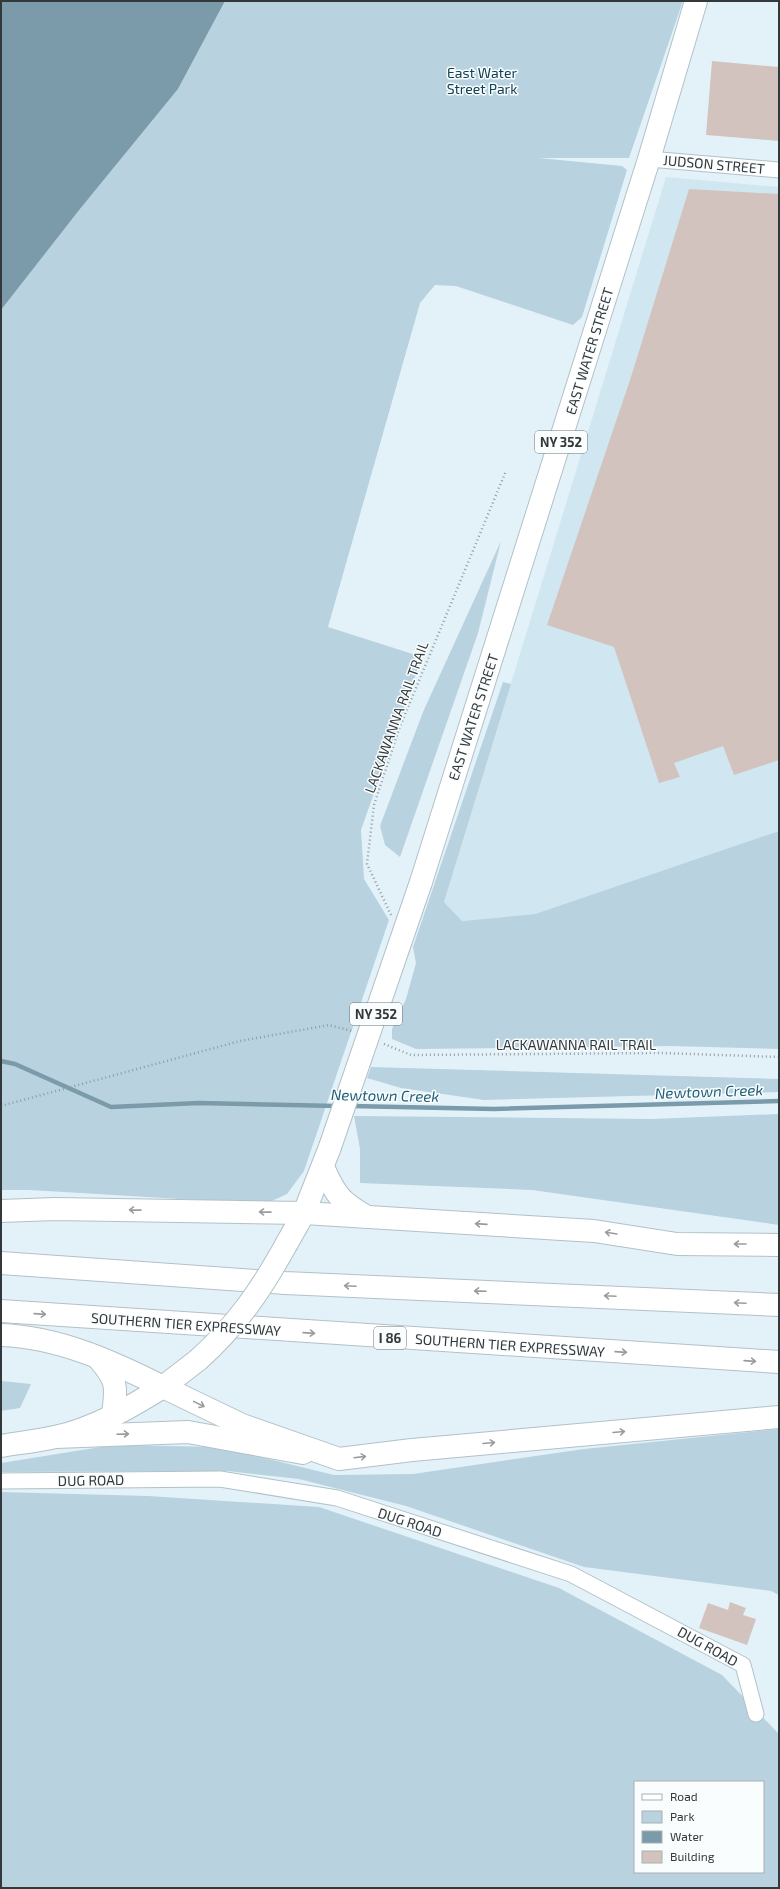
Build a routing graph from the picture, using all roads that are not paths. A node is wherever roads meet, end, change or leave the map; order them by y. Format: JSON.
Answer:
{"nodes":[{"id":1,"x":696,"y":1,"type":"edge"},
{"id":2,"x":649,"y":159,"type":"junction"},
{"id":3,"x":779,"y":170,"type":"edge"},
{"id":4,"x":323,"y":1167,"type":"junction"},
{"id":5,"x":1,"y":1211,"type":"edge"},
{"id":6,"x":304,"y":1213,"type":"junction"},
{"id":7,"x":367,"y":1217,"type":"junction"},
{"id":8,"x":779,"y":1245,"type":"edge"},
{"id":9,"x":1,"y":1263,"type":"edge"},
{"id":10,"x":779,"y":1305,"type":"edge"},
{"id":11,"x":1,"y":1312,"type":"edge"},
{"id":12,"x":1,"y":1335,"type":"edge"},
{"id":13,"x":97,"y":1357,"type":"junction"},
{"id":14,"x":779,"y":1362,"type":"edge"},
{"id":15,"x":164,"y":1388,"type":"junction"},
{"id":16,"x":113,"y":1414,"type":"junction"},
{"id":17,"x":779,"y":1417,"type":"edge"},
{"id":18,"x":56,"y":1437,"type":"junction"},
{"id":19,"x":1,"y":1446,"type":"edge"},
{"id":20,"x":339,"y":1460,"type":"junction"},
{"id":21,"x":1,"y":1481,"type":"edge"},
{"id":22,"x":756,"y":1714,"type":"dead end"}],
"edges":[{"from":1,"to":2,"type":"main road","name":"EAST WATER STREET","number":"NY 352"},
{"from":2,"to":3,"type":"street","name":"JUDSON STREET"},
{"from":2,"to":4,"type":"main road","name":"EAST WATER STREET","number":"NY 352","bridge":true},
{"from":4,"to":6,"type":"main road","name":"EAST WATER STREET","number":"NY 352"},
{"from":4,"to":7,"type":"main road"},
{"from":6,"to":5,"type":"main road","one_way":true},
{"from":6,"to":7,"type":"main road"},
{"from":6,"to":15,"type":"main road","name":"EAST WATER STREET","number":"NY 352","bridge":true},
{"from":8,"to":7,"type":"main road","one_way":true},
{"from":10,"to":9,"type":"main road","one_way":true},
{"from":11,"to":14,"type":"main road","name":"SOUTHERN TIER EXPRESSWAY","number":"I 86","one_way":true},
{"from":12,"to":13,"type":"main road"},
{"from":13,"to":15,"type":"main road"},
{"from":13,"to":16,"type":"main road"},
{"from":15,"to":16,"type":"main road","name":"EAST WATER STREET"},
{"from":15,"to":20,"type":"main road","one_way":true},
{"from":16,"to":18,"type":"main road","name":"EAST WATER STREET"},
{"from":20,"to":17,"type":"main road","one_way":true},
{"from":18,"to":19,"type":"main road"},
{"from":18,"to":20,"type":"main road","one_way":true},
{"from":21,"to":22,"type":"street","name":"DUG ROAD"}]}
